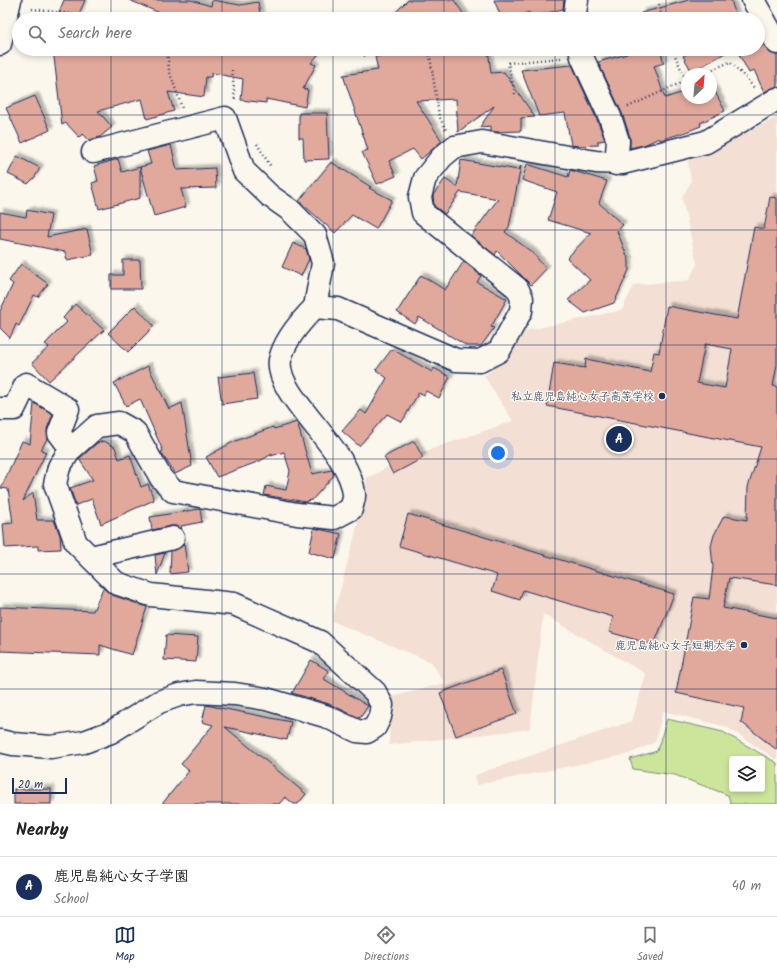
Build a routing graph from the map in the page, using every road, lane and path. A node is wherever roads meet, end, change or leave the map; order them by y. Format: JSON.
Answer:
{"nodes":[{"id":1,"x":10,"y":0,"type":"edge"},
{"id":2,"x":577,"y":0,"type":"edge"},
{"id":3,"x":753,"y":0,"type":"edge"},
{"id":4,"x":659,"y":4,"type":"dead end"},
{"id":5,"x":32,"y":9,"type":"dead end"},
{"id":6,"x":55,"y":12,"type":"edge"},
{"id":7,"x":575,"y":12,"type":"edge"},
{"id":8,"x":661,"y":12,"type":"edge"},
{"id":9,"x":760,"y":12,"type":"edge"},
{"id":10,"x":765,"y":22,"type":"edge"},
{"id":11,"x":777,"y":43,"type":"edge"},
{"id":12,"x":0,"y":44,"type":"edge"},
{"id":13,"x":168,"y":56,"type":"edge"},
{"id":14,"x":430,"y":56,"type":"edge"},
{"id":15,"x":559,"y":56,"type":"edge"},
{"id":16,"x":582,"y":56,"type":"edge"},
{"id":17,"x":675,"y":56,"type":"edge"},
{"id":18,"x":681,"y":68,"type":"edge"},
{"id":19,"x":716,"y":68,"type":"edge"},
{"id":20,"x":681,"y":83,"type":"edge"},
{"id":21,"x":515,"y":94,"type":"dead end"},
{"id":22,"x":771,"y":103,"type":"edge"},
{"id":23,"x":190,"y":108,"type":"dead end"},
{"id":24,"x":610,"y":117,"type":"junction"},
{"id":25,"x":454,"y":146,"type":"junction"},
{"id":26,"x":93,"y":152,"type":"dead end"},
{"id":27,"x":616,"y":164,"type":"junction"},
{"id":28,"x":315,"y":307,"type":"junction"},
{"id":29,"x":0,"y":409,"type":"edge"},
{"id":30,"x":71,"y":449,"type":"junction"},
{"id":31,"x":172,"y":538,"type":"dead end"},
{"id":32,"x":91,"y":557,"type":"junction"},
{"id":33,"x":0,"y":741,"type":"edge"}],
"edges":[{"from":1,"to":12,"type":"street"},
{"from":2,"to":7,"type":"street"},
{"from":3,"to":9,"type":"street"},
{"from":4,"to":8,"type":"path"},
{"from":5,"to":6,"type":"path"},
{"from":10,"to":11,"type":"street"},
{"from":13,"to":23,"type":"path"},
{"from":14,"to":25,"type":"path"},
{"from":15,"to":21,"type":"path"},
{"from":16,"to":24,"type":"street"},
{"from":17,"to":18,"type":"path"},
{"from":19,"to":22,"type":"path"},
{"from":20,"to":24,"type":"path"},
{"from":22,"to":27,"type":"street"},
{"from":24,"to":27,"type":"street"},
{"from":25,"to":27,"type":"street"},
{"from":25,"to":28,"type":"street"},
{"from":26,"to":28,"type":"street"},
{"from":28,"to":30,"type":"street"},
{"from":29,"to":30,"type":"street"},
{"from":30,"to":32,"type":"street"},
{"from":31,"to":32,"type":"street"},
{"from":32,"to":33,"type":"street"}]}
